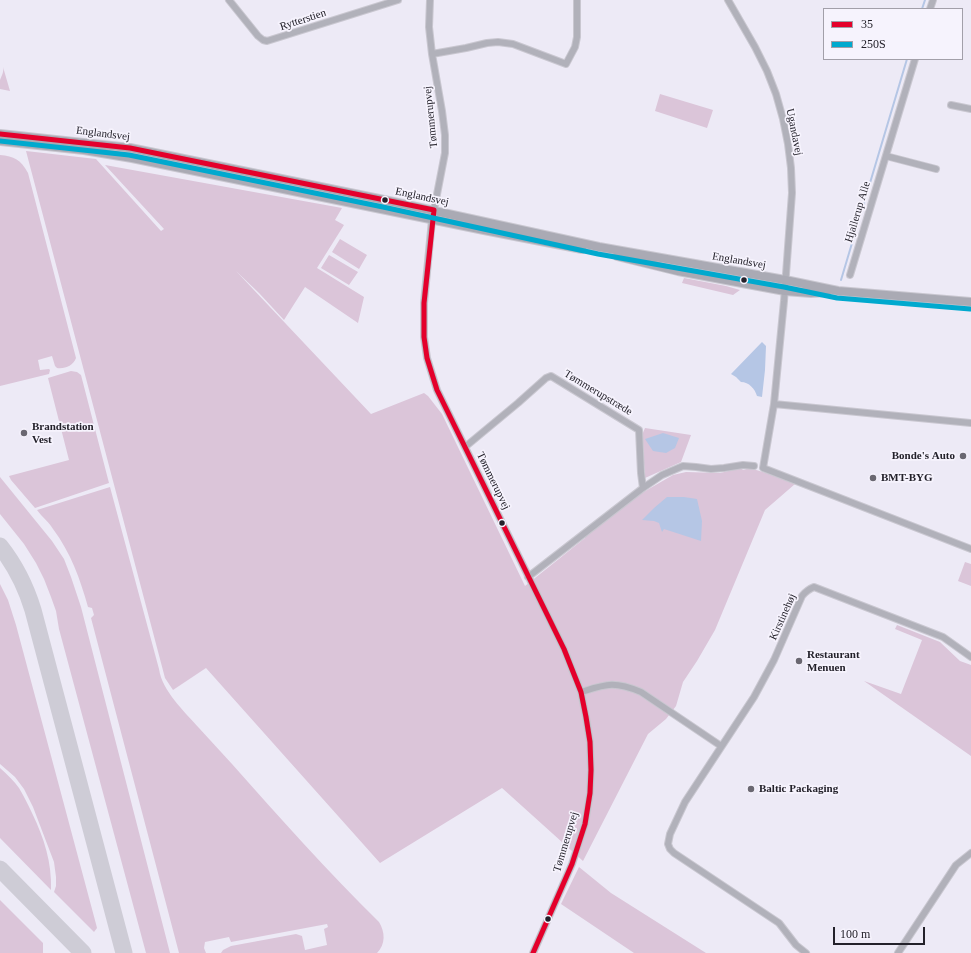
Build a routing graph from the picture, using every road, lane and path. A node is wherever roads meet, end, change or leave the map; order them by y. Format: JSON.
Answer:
{"nodes":[{"id":1,"x":229,"y":0,"type":"edge"},
{"id":2,"x":398,"y":0,"type":"edge"},
{"id":3,"x":430,"y":0,"type":"edge"},
{"id":4,"x":577,"y":0,"type":"edge"},
{"id":5,"x":728,"y":0,"type":"edge"},
{"id":6,"x":432,"y":54,"type":"junction"},
{"id":7,"x":915,"y":60,"type":"edge"},
{"id":8,"x":951,"y":105,"type":"dead end"},
{"id":9,"x":971,"y":109,"type":"edge"},
{"id":10,"x":0,"y":134,"type":"edge"},
{"id":11,"x":0,"y":141,"type":"edge"},
{"id":12,"x":886,"y":156,"type":"junction"},
{"id":13,"x":936,"y":169,"type":"dead end"},
{"id":14,"x":434,"y":210,"type":"junction"},
{"id":15,"x":432,"y":220,"type":"junction"},
{"id":16,"x":850,"y":275,"type":"dead end"},
{"id":17,"x":785,"y":280,"type":"junction"},
{"id":18,"x":784,"y":291,"type":"junction"},
{"id":19,"x":838,"y":292,"type":"junction"},
{"id":20,"x":971,"y":302,"type":"edge"},
{"id":21,"x":774,"y":404,"type":"junction"},
{"id":22,"x":971,"y":423,"type":"edge"},
{"id":23,"x":465,"y":447,"type":"junction"},
{"id":24,"x":754,"y":466,"type":"dead end"},
{"id":25,"x":643,"y":488,"type":"junction"},
{"id":26,"x":971,"y":549,"type":"edge"},
{"id":27,"x":528,"y":577,"type":"junction"},
{"id":28,"x":971,"y":657,"type":"edge"},
{"id":29,"x":581,"y":692,"type":"junction"},
{"id":30,"x":721,"y":746,"type":"junction"},
{"id":31,"x":971,"y":853,"type":"edge"},
{"id":32,"x":533,"y":953,"type":"edge"},
{"id":33,"x":806,"y":953,"type":"edge"},
{"id":34,"x":898,"y":953,"type":"edge"}],
"edges":[{"from":1,"to":2,"type":"street","name":"Rytterstien"},
{"from":3,"to":6,"type":"street","name":"Tømmerupvej"},
{"from":4,"to":6,"type":"street"},
{"from":5,"to":17,"type":"street","name":"Ugandavej"},
{"from":6,"to":14,"type":"street","name":"Tømmerupvej"},
{"from":7,"to":12,"type":"street","name":"Hjallerup Alle"},
{"from":8,"to":9,"type":"street"},
{"from":10,"to":14,"type":"main road","name":"Englandsvej"},
{"from":11,"to":15,"type":"main road","name":"Englandsvej"},
{"from":12,"to":13,"type":"street"},
{"from":12,"to":16,"type":"street","name":"Hjallerup Alle"},
{"from":14,"to":15,"type":"street","name":"Tømmerupvej"},
{"from":14,"to":17,"type":"main road","name":"Englandsvej"},
{"from":15,"to":18,"type":"main road","name":"Englandsvej"},
{"from":15,"to":23,"type":"street","name":"Tømmerupvej"},
{"from":17,"to":18,"type":"street"},
{"from":17,"to":19,"type":"main road","name":"Englandsvej"},
{"from":18,"to":19,"type":"main road","name":"Englandsvej"},
{"from":18,"to":21,"type":"street"},
{"from":19,"to":20,"type":"main road","name":"Englandsvej"},
{"from":21,"to":22,"type":"street"},
{"from":21,"to":26,"type":"street"},
{"from":23,"to":25,"type":"street","name":"Tømmerupstræde"},
{"from":23,"to":27,"type":"street","name":"Tømmerupvej"},
{"from":24,"to":25,"type":"street"},
{"from":25,"to":27,"type":"street"},
{"from":27,"to":29,"type":"street","name":"Tømmerupvej"},
{"from":28,"to":30,"type":"street","name":"Kirstinehøj"},
{"from":29,"to":30,"type":"street"},
{"from":29,"to":32,"type":"street","name":"Tømmerupvej"},
{"from":30,"to":33,"type":"street","name":"Kirstinehøj"},
{"from":31,"to":34,"type":"street"}]}
